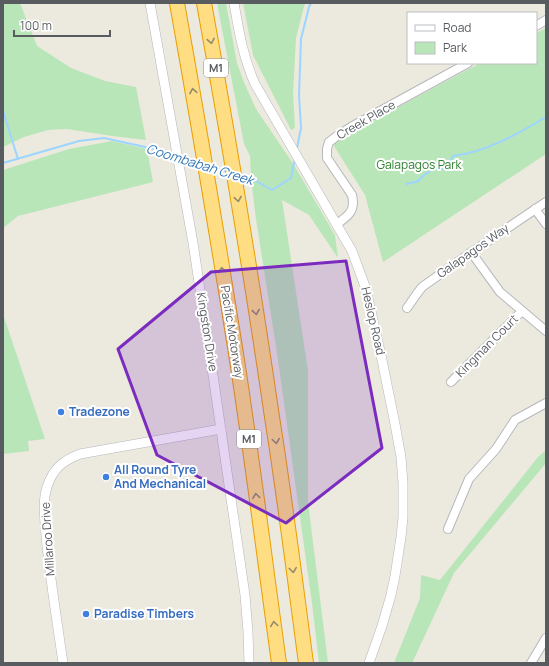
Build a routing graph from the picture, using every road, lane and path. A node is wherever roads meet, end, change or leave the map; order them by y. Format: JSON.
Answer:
{"nodes":[{"id":1,"x":150,"y":3,"type":"edge"},
{"id":2,"x":177,"y":3,"type":"edge"},
{"id":3,"x":204,"y":3,"type":"edge"},
{"id":4,"x":234,"y":3,"type":"edge"},
{"id":5,"x":546,"y":20,"type":"edge"},
{"id":6,"x":537,"y":25,"type":"edge"},
{"id":7,"x":466,"y":64,"type":"edge"},
{"id":8,"x":546,"y":202,"type":"edge"},
{"id":9,"x":535,"y":209,"type":"junction"},
{"id":10,"x":337,"y":224,"type":"junction"},
{"id":11,"x":546,"y":224,"type":"edge"},
{"id":12,"x":471,"y":252,"type":"junction"},
{"id":13,"x":407,"y":308,"type":"dead end"},
{"id":14,"x":522,"y":311,"type":"junction"},
{"id":15,"x":546,"y":331,"type":"edge"},
{"id":16,"x":451,"y":382,"type":"dead end"},
{"id":17,"x":546,"y":403,"type":"edge"},
{"id":18,"x":221,"y":429,"type":"junction"},
{"id":19,"x":448,"y":529,"type":"dead end"},
{"id":20,"x":546,"y":638,"type":"edge"},
{"id":21,"x":63,"y":663,"type":"edge"},
{"id":22,"x":249,"y":663,"type":"edge"},
{"id":23,"x":279,"y":663,"type":"edge"},
{"id":24,"x":306,"y":663,"type":"edge"},
{"id":25,"x":369,"y":663,"type":"edge"},
{"id":26,"x":531,"y":663,"type":"edge"}],
"edges":[{"from":1,"to":18,"type":"street","name":"Kingston Drive"},
{"from":23,"to":2,"type":"highway","name":"Pacific Motorway","number":"M1","one_way":true},
{"from":3,"to":24,"type":"highway","number":"M1","one_way":true},
{"from":4,"to":10,"type":"street","name":"Heslop Road"},
{"from":5,"to":6,"type":"street"},
{"from":7,"to":10,"type":"street","name":"Creek Place"},
{"from":8,"to":9,"type":"street","name":"Galapagos Way"},
{"from":9,"to":11,"type":"street"},
{"from":9,"to":12,"type":"street","name":"Galapagos Way"},
{"from":10,"to":25,"type":"street","name":"Heslop Road"},
{"from":12,"to":13,"type":"street","name":"Galapagos Way"},
{"from":12,"to":14,"type":"street"},
{"from":14,"to":15,"type":"street"},
{"from":14,"to":16,"type":"street","name":"Kingman Court"},
{"from":17,"to":19,"type":"street"},
{"from":18,"to":21,"type":"street","name":"Millaroo Drive"},
{"from":18,"to":22,"type":"street","name":"Kingston Drive"},
{"from":20,"to":26,"type":"street"}]}
